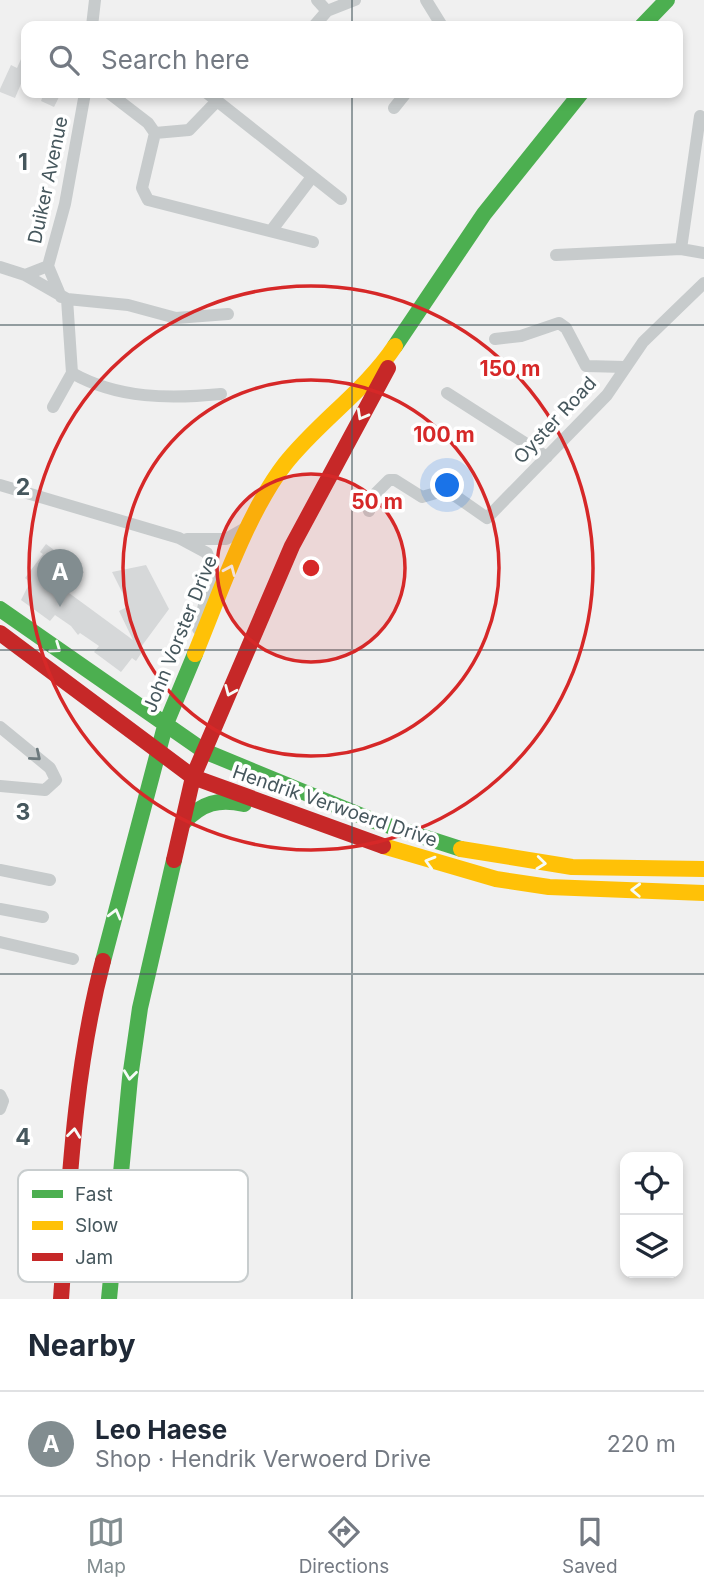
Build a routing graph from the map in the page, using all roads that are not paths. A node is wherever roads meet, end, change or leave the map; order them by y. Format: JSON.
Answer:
{"nodes":[{"id":1,"x":95,"y":0,"type":"edge"},
{"id":2,"x":317,"y":0,"type":"edge"},
{"id":3,"x":355,"y":0,"type":"edge"},
{"id":4,"x":426,"y":0,"type":"edge"},
{"id":5,"x":667,"y":0,"type":"edge"},
{"id":6,"x":676,"y":0,"type":"edge"},
{"id":7,"x":327,"y":11,"type":"junction"},
{"id":8,"x":93,"y":21,"type":"edge"},
{"id":9,"x":318,"y":21,"type":"edge"},
{"id":10,"x":439,"y":21,"type":"edge"},
{"id":11,"x":647,"y":21,"type":"edge"},
{"id":12,"x":656,"y":21,"type":"edge"},
{"id":13,"x":84,"y":98,"type":"edge"},
{"id":14,"x":115,"y":98,"type":"edge"},
{"id":15,"x":211,"y":98,"type":"edge"},
{"id":16,"x":213,"y":98,"type":"edge"},
{"id":17,"x":402,"y":98,"type":"edge"},
{"id":18,"x":577,"y":98,"type":"edge"},
{"id":19,"x":585,"y":98,"type":"edge"},
{"id":20,"x":394,"y":108,"type":"dead end"},
{"id":21,"x":700,"y":116,"type":"dead end"},
{"id":22,"x":155,"y":133,"type":"junction"},
{"id":23,"x":313,"y":177,"type":"junction"},
{"id":24,"x":341,"y":199,"type":"dead end"},
{"id":25,"x":271,"y":231,"type":"junction"},
{"id":26,"x":313,"y":242,"type":"dead end"},
{"id":27,"x":681,"y":249,"type":"junction"},
{"id":28,"x":704,"y":253,"type":"edge"},
{"id":29,"x":556,"y":255,"type":"dead end"},
{"id":30,"x":48,"y":266,"type":"junction"},
{"id":31,"x":0,"y":267,"type":"edge"},
{"id":32,"x":25,"y":275,"type":"junction"},
{"id":33,"x":704,"y":283,"type":"edge"},
{"id":34,"x":64,"y":298,"type":"junction"},
{"id":35,"x":228,"y":314,"type":"dead end"},
{"id":36,"x":495,"y":339,"type":"dead end"},
{"id":37,"x":625,"y":367,"type":"junction"},
{"id":38,"x":72,"y":373,"type":"junction"},
{"id":39,"x":447,"y":393,"type":"dead end"},
{"id":40,"x":221,"y":394,"type":"dead end"},
{"id":41,"x":53,"y":407,"type":"dead end"},
{"id":42,"x":547,"y":457,"type":"junction"},
{"id":43,"x":0,"y":485,"type":"edge"},
{"id":44,"x":369,"y":511,"type":"dead end"},
{"id":45,"x":249,"y":526,"type":"junction"},
{"id":46,"x":180,"y":538,"type":"junction"},
{"id":47,"x":0,"y":609,"type":"edge"},
{"id":48,"x":0,"y":633,"type":"edge"},
{"id":49,"x":185,"y":678,"type":"junction"},
{"id":50,"x":165,"y":726,"type":"junction"},
{"id":51,"x":0,"y":727,"type":"edge"},
{"id":52,"x":157,"y":751,"type":"junction"},
{"id":53,"x":204,"y":751,"type":"junction"},
{"id":54,"x":193,"y":777,"type":"junction"},
{"id":55,"x":0,"y":786,"type":"edge"},
{"id":56,"x":184,"y":822,"type":"junction"},
{"id":57,"x":351,"y":836,"type":"junction"},
{"id":58,"x":704,"y":869,"type":"edge"},
{"id":59,"x":0,"y":870,"type":"edge"},
{"id":60,"x":50,"y":880,"type":"dead end"},
{"id":61,"x":704,"y":893,"type":"edge"},
{"id":62,"x":0,"y":909,"type":"edge"},
{"id":63,"x":43,"y":917,"type":"dead end"},
{"id":64,"x":0,"y":942,"type":"edge"},
{"id":65,"x":73,"y":959,"type":"dead end"},
{"id":66,"x":0,"y":1095,"type":"edge"},
{"id":67,"x":0,"y":1109,"type":"edge"},
{"id":68,"x":70,"y":1170,"type":"edge"},
{"id":69,"x":121,"y":1170,"type":"edge"}],
"edges":[{"from":1,"to":8,"type":"street"},
{"from":2,"to":7,"type":"street"},
{"from":3,"to":7,"type":"street"},
{"from":4,"to":10,"type":"street"},
{"from":5,"to":11,"type":"main road"},
{"from":6,"to":12,"type":"main road"},
{"from":7,"to":9,"type":"street"},
{"from":13,"to":30,"type":"street","name":"Duiker Avenue"},
{"from":14,"to":22,"type":"street"},
{"from":15,"to":22,"type":"street"},
{"from":16,"to":23,"type":"street"},
{"from":17,"to":20,"type":"street"},
{"from":18,"to":45,"type":"main road","name":"John Vorster Drive"},
{"from":19,"to":53,"type":"main road","one_way":true},
{"from":21,"to":27,"type":"street"},
{"from":22,"to":25,"type":"street"},
{"from":23,"to":24,"type":"street"},
{"from":23,"to":25,"type":"street"},
{"from":25,"to":26,"type":"street"},
{"from":27,"to":28,"type":"street"},
{"from":27,"to":29,"type":"street"},
{"from":30,"to":32,"type":"street","name":"Duiker Avenue"},
{"from":30,"to":34,"type":"street"},
{"from":31,"to":32,"type":"street"},
{"from":32,"to":34,"type":"street"},
{"from":33,"to":37,"type":"street","name":"Oyster Road"},
{"from":34,"to":35,"type":"street"},
{"from":34,"to":38,"type":"street"},
{"from":36,"to":37,"type":"street"},
{"from":37,"to":42,"type":"street","name":"Oyster Road"},
{"from":38,"to":40,"type":"street"},
{"from":38,"to":41,"type":"street"},
{"from":39,"to":42,"type":"street"},
{"from":42,"to":44,"type":"street","name":"Oyster Road"},
{"from":43,"to":46,"type":"street"},
{"from":45,"to":46,"type":"street"},
{"from":49,"to":45,"type":"main road","name":"John Vorster Drive","one_way":true},
{"from":46,"to":49,"type":"street"},
{"from":47,"to":50,"type":"main road","name":"Hendrik Verwoerd Drive","one_way":true},
{"from":48,"to":52,"type":"main road","name":"Hendrik Verwoerd Drive"},
{"from":49,"to":50,"type":"main road","name":"John Vorster Drive"},
{"from":50,"to":52,"type":"main road","name":"John Vorster Drive"},
{"from":50,"to":53,"type":"main road","name":"Hendrik Verwoerd Drive"},
{"from":51,"to":55,"type":"street","one_way":true},
{"from":52,"to":54,"type":"main road","name":"Hendrik Verwoerd Drive"},
{"from":68,"to":52,"type":"main road","name":"John Vorster Drive","one_way":true},
{"from":53,"to":54,"type":"main road"},
{"from":53,"to":58,"type":"main road","name":"Hendrik Verwoerd Drive","one_way":true},
{"from":54,"to":56,"type":"main road"},
{"from":54,"to":57,"type":"main road","name":"Hendrik Verwoerd Drive"},
{"from":56,"to":57,"type":"main road"},
{"from":56,"to":69,"type":"main road","one_way":true},
{"from":61,"to":57,"type":"main road","name":"Hendrik Verwoerd Drive","one_way":true},
{"from":59,"to":60,"type":"street"},
{"from":62,"to":63,"type":"street"},
{"from":64,"to":65,"type":"street"},
{"from":66,"to":67,"type":"street"}]}
